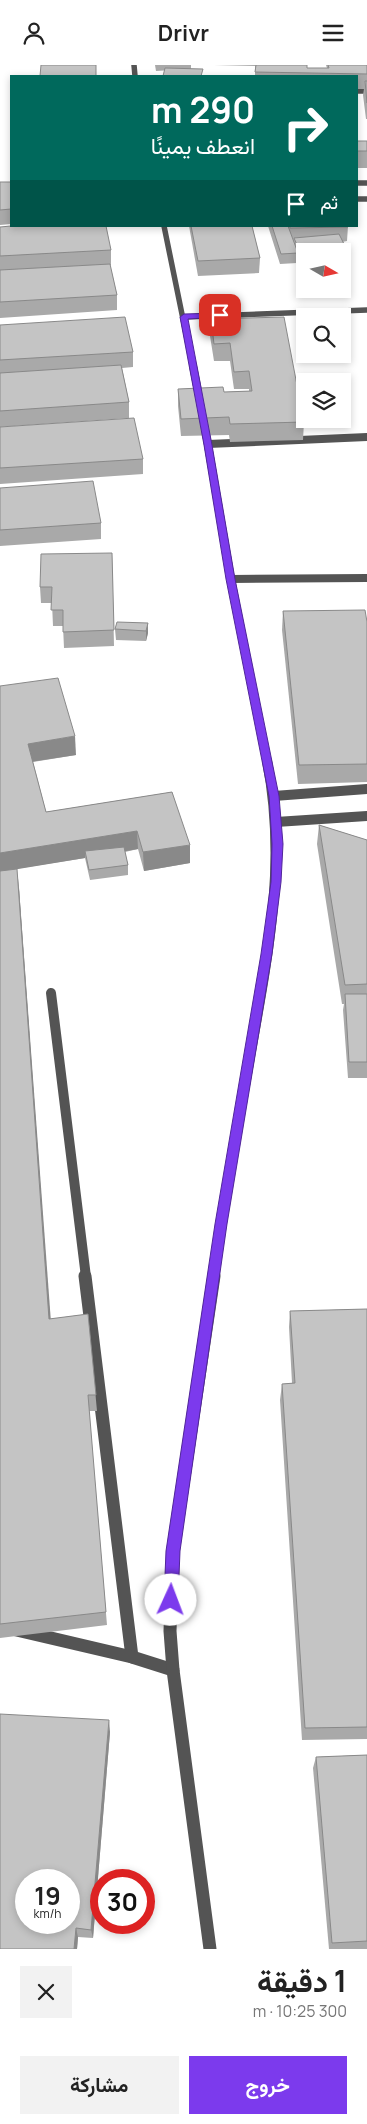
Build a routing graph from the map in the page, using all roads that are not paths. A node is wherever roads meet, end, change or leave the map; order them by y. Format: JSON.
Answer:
{"nodes":[{"id":1,"x":164,"y":227,"type":"edge"},
{"id":2,"x":367,"y":310,"type":"edge"},
{"id":3,"x":184,"y":317,"type":"junction"},
{"id":4,"x":367,"y":437,"type":"edge"},
{"id":5,"x":208,"y":445,"type":"junction"},
{"id":6,"x":367,"y":578,"type":"edge"},
{"id":7,"x":231,"y":579,"type":"junction"},
{"id":8,"x":367,"y":789,"type":"edge"},
{"id":9,"x":274,"y":796,"type":"junction"},
{"id":10,"x":367,"y":816,"type":"edge"},
{"id":11,"x":276,"y":822,"type":"junction"},
{"id":12,"x":52,"y":993,"type":"dead end"},
{"id":13,"x":0,"y":1626,"type":"edge"},
{"id":14,"x":132,"y":1657,"type":"junction"},
{"id":15,"x":173,"y":1670,"type":"junction"},
{"id":16,"x":210,"y":1949,"type":"edge"}],
"edges":[{"from":1,"to":3,"type":"street"},
{"from":2,"to":3,"type":"street"},
{"from":3,"to":5,"type":"street"},
{"from":4,"to":5,"type":"street"},
{"from":5,"to":7,"type":"street"},
{"from":6,"to":7,"type":"street"},
{"from":7,"to":9,"type":"street"},
{"from":8,"to":9,"type":"street"},
{"from":9,"to":11,"type":"street"},
{"from":10,"to":11,"type":"street"},
{"from":11,"to":15,"type":"street"},
{"from":12,"to":14,"type":"street"},
{"from":13,"to":14,"type":"street"},
{"from":14,"to":15,"type":"street"},
{"from":15,"to":16,"type":"street"}]}
